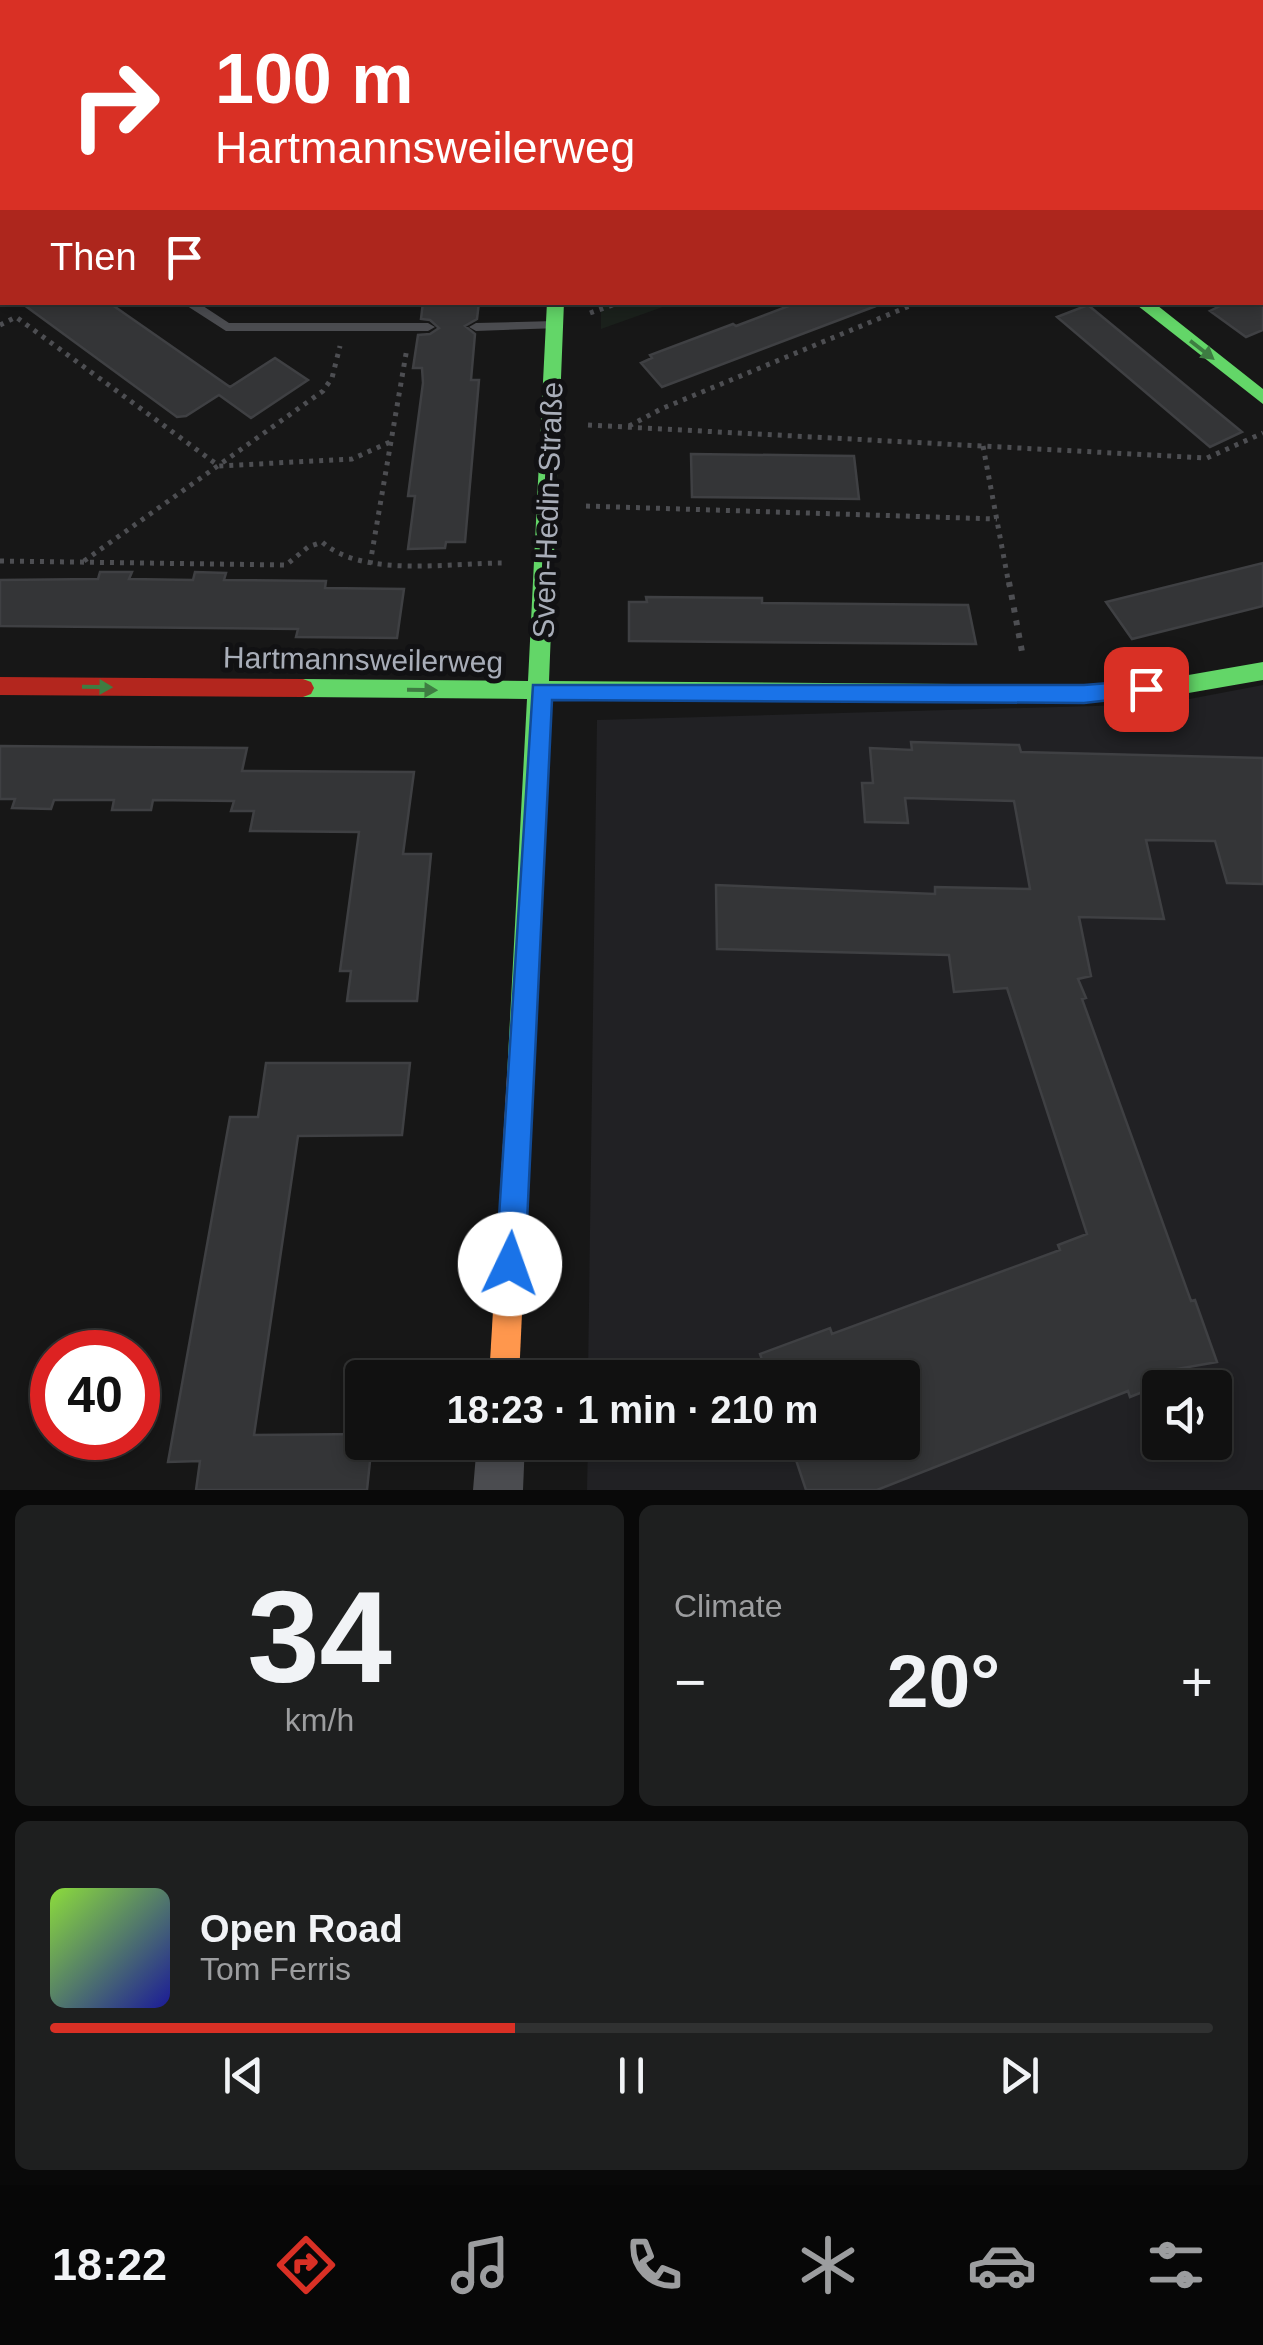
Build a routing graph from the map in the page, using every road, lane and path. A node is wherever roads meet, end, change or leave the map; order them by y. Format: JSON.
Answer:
{"nodes":[{"id":1,"x":192,"y":305,"type":"edge"},
{"id":2,"x":612,"y":305,"type":"edge"},
{"id":3,"x":911,"y":305,"type":"edge"},
{"id":4,"x":1145,"y":305,"type":"edge"},
{"id":5,"x":556,"y":314,"type":"edge"},
{"id":6,"x":589,"y":314,"type":"dead end"},
{"id":7,"x":0,"y":325,"type":"edge"},
{"id":8,"x":428,"y":326,"type":"dead end"},
{"id":9,"x":344,"y":327,"type":"junction"},
{"id":10,"x":411,"y":327,"type":"junction"},
{"id":11,"x":476,"y":327,"type":"dead end"},
{"id":12,"x":1263,"y":398,"type":"edge"},
{"id":13,"x":587,"y":425,"type":"dead end"},
{"id":14,"x":628,"y":427,"type":"junction"},
{"id":15,"x":1263,"y":433,"type":"edge"},
{"id":16,"x":390,"y":442,"type":"junction"},
{"id":17,"x":983,"y":446,"type":"junction"},
{"id":18,"x":219,"y":466,"type":"junction"},
{"id":19,"x":586,"y":506,"type":"dead end"},
{"id":20,"x":998,"y":520,"type":"junction"},
{"id":21,"x":0,"y":561,"type":"edge"},
{"id":22,"x":83,"y":562,"type":"junction"},
{"id":23,"x":502,"y":563,"type":"dead end"},
{"id":24,"x":370,"y":564,"type":"junction"},
{"id":25,"x":1024,"y":660,"type":"dead end"},
{"id":26,"x":1263,"y":671,"type":"edge"},
{"id":27,"x":0,"y":686,"type":"edge"},
{"id":28,"x":541,"y":691,"type":"junction"},
{"id":29,"x":505,"y":1360,"type":"edge"},
{"id":30,"x":500,"y":1460,"type":"edge"},
{"id":31,"x":498,"y":1490,"type":"edge"}],
"edges":[{"from":1,"to":9,"type":"lane"},
{"from":2,"to":6,"type":"path"},
{"from":3,"to":14,"type":"path"},
{"from":4,"to":12,"type":"street","one_way":true},
{"from":5,"to":11,"type":"lane"},
{"from":5,"to":28,"type":"street","name":"Sven-Hedin-Straße"},
{"from":7,"to":18,"type":"path"},
{"from":8,"to":10,"type":"lane"},
{"from":9,"to":10,"type":"lane"},
{"from":9,"to":18,"type":"path"},
{"from":10,"to":16,"type":"path"},
{"from":13,"to":14,"type":"path"},
{"from":14,"to":17,"type":"path"},
{"from":15,"to":17,"type":"path"},
{"from":16,"to":18,"type":"path"},
{"from":16,"to":24,"type":"path"},
{"from":17,"to":20,"type":"path"},
{"from":18,"to":22,"type":"path"},
{"from":19,"to":20,"type":"path"},
{"from":20,"to":25,"type":"path"},
{"from":21,"to":22,"type":"path"},
{"from":22,"to":24,"type":"path"},
{"from":23,"to":24,"type":"path"},
{"from":26,"to":28,"type":"street","name":"Hartmannsweilerweg"},
{"from":27,"to":28,"type":"street","name":"Hartmannsweilerweg","one_way":true},
{"from":28,"to":29,"type":"street","name":"Sven-Hedin-Straße"},
{"from":30,"to":31,"type":"street"}]}
